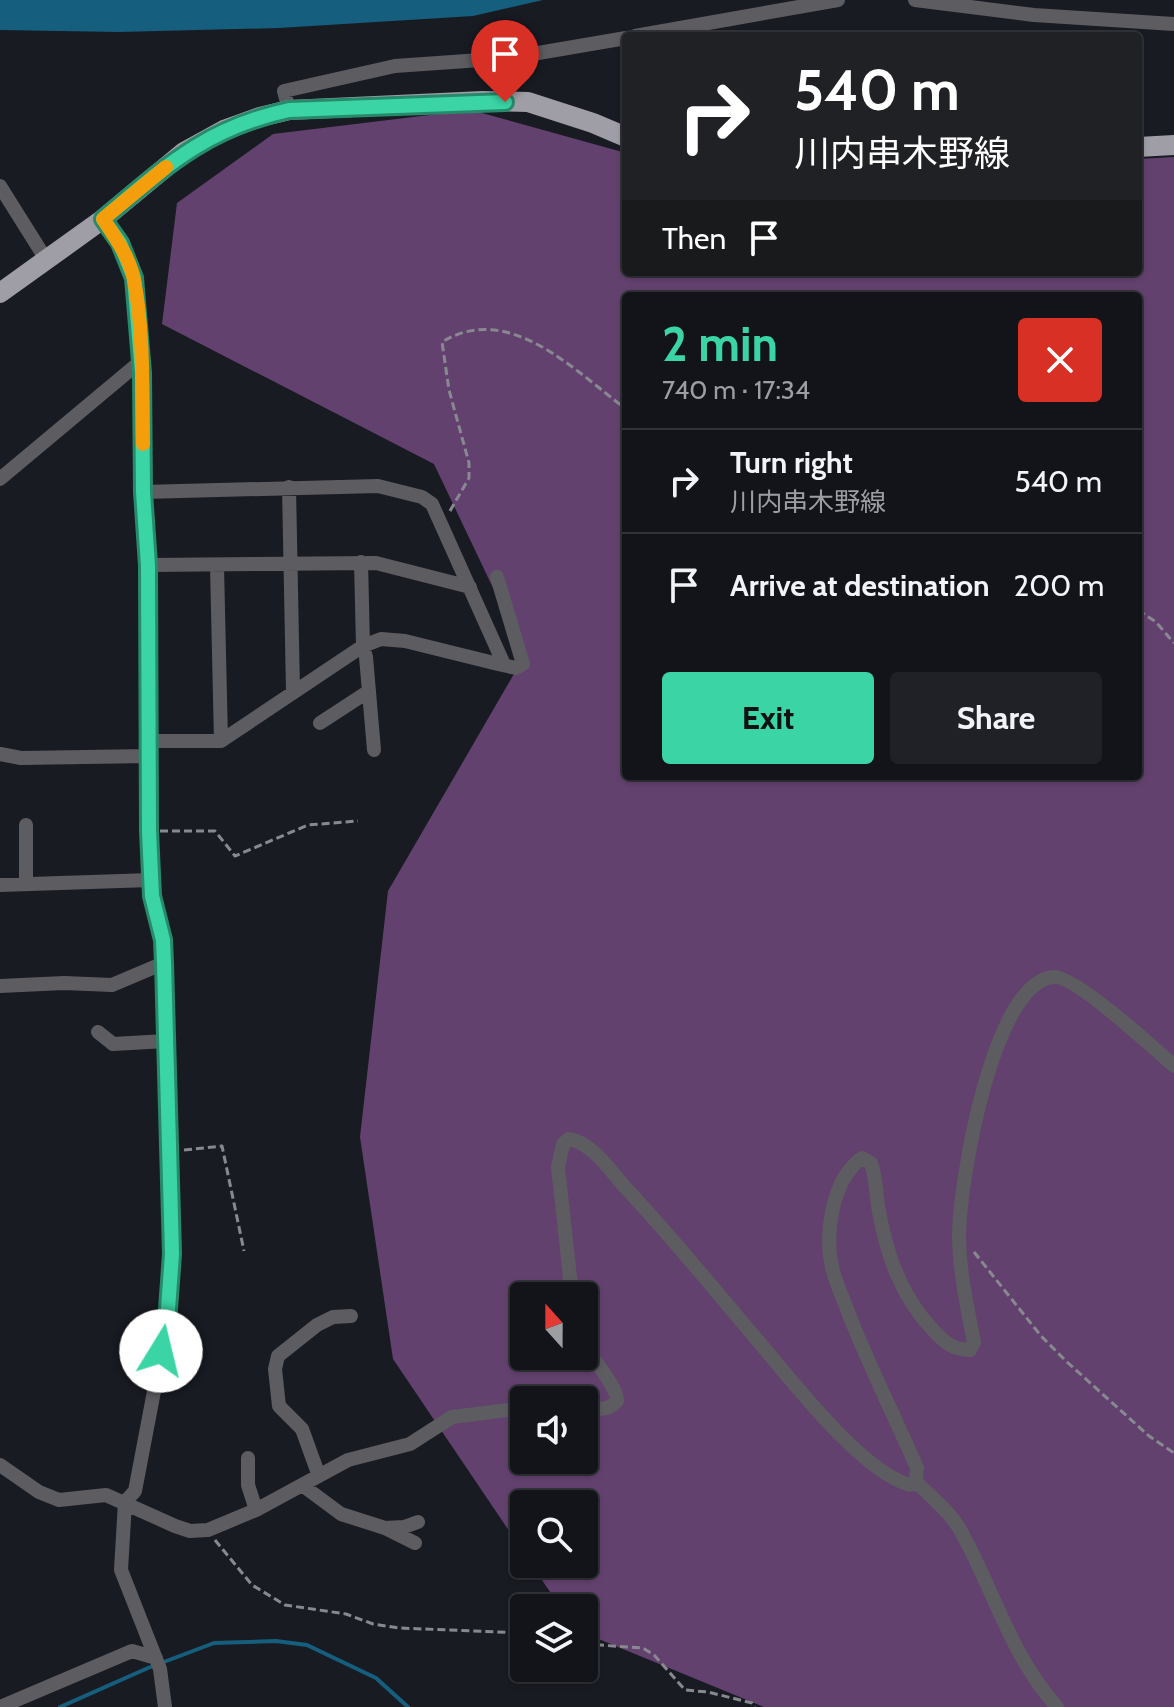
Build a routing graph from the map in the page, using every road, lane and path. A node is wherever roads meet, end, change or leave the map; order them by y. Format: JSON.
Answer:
{"nodes":[{"id":1,"x":838,"y":0,"type":"edge"},
{"id":2,"x":915,"y":0,"type":"edge"},
{"id":3,"x":1174,"y":24,"type":"edge"},
{"id":4,"x":658,"y":32,"type":"edge"},
{"id":5,"x":622,"y":39,"type":"edge"},
{"id":6,"x":289,"y":110,"type":"junction"},
{"id":7,"x":622,"y":135,"type":"edge"},
{"id":8,"x":1174,"y":145,"type":"edge"},
{"id":9,"x":1142,"y":147,"type":"edge"},
{"id":10,"x":0,"y":186,"type":"edge"},
{"id":11,"x":103,"y":219,"type":"junction"},
{"id":12,"x":47,"y":261,"type":"junction"},
{"id":13,"x":0,"y":293,"type":"edge"},
{"id":14,"x":141,"y":361,"type":"junction"},
{"id":15,"x":622,"y":406,"type":"edge"},
{"id":16,"x":0,"y":479,"type":"edge"},
{"id":17,"x":289,"y":487,"type":"junction"},
{"id":18,"x":143,"y":492,"type":"junction"},
{"id":19,"x":442,"y":525,"type":"junction"},
{"id":20,"x":361,"y":562,"type":"junction"},
{"id":21,"x":289,"y":564,"type":"junction"},
{"id":22,"x":148,"y":565,"type":"junction"},
{"id":23,"x":217,"y":566,"type":"junction"},
{"id":24,"x":497,"y":577,"type":"dead end"},
{"id":25,"x":470,"y":587,"type":"junction"},
{"id":26,"x":1142,"y":613,"type":"edge"},
{"id":27,"x":1174,"y":643,"type":"edge"},
{"id":28,"x":363,"y":646,"type":"junction"},
{"id":29,"x":498,"y":664,"type":"junction"},
{"id":30,"x":293,"y":691,"type":"junction"},
{"id":31,"x":369,"y":691,"type":"junction"},
{"id":32,"x":320,"y":723,"type":"dead end"},
{"id":33,"x":221,"y":741,"type":"junction"},
{"id":34,"x":149,"y":749,"type":"junction"},
{"id":35,"x":374,"y":750,"type":"dead end"},
{"id":36,"x":0,"y":754,"type":"edge"},
{"id":37,"x":358,"y":821,"type":"dead end"},
{"id":38,"x":26,"y":825,"type":"dead end"},
{"id":39,"x":149,"y":831,"type":"junction"},
{"id":40,"x":151,"y":880,"type":"junction"},
{"id":41,"x":26,"y":884,"type":"junction"},
{"id":42,"x":0,"y":885,"type":"edge"},
{"id":43,"x":164,"y":963,"type":"junction"},
{"id":44,"x":0,"y":986,"type":"edge"},
{"id":45,"x":98,"y":1032,"type":"dead end"},
{"id":46,"x":166,"y":1041,"type":"junction"},
{"id":47,"x":1174,"y":1066,"type":"edge"},
{"id":48,"x":169,"y":1152,"type":"junction"},
{"id":49,"x":959,"y":1233,"type":"junction"},
{"id":50,"x":244,"y":1251,"type":"dead end"},
{"id":51,"x":570,"y":1282,"type":"edge"},
{"id":52,"x":351,"y":1316,"type":"dead end"},
{"id":53,"x":598,"y":1367,"type":"edge"},
{"id":54,"x":598,"y":1408,"type":"edge"},
{"id":55,"x":510,"y":1410,"type":"edge"},
{"id":56,"x":1174,"y":1453,"type":"edge"},
{"id":57,"x":248,"y":1458,"type":"dead end"},
{"id":58,"x":0,"y":1465,"type":"edge"},
{"id":59,"x":319,"y":1476,"type":"junction"},
{"id":60,"x":916,"y":1482,"type":"junction"},
{"id":61,"x":302,"y":1485,"type":"junction"},
{"id":62,"x":125,"y":1502,"type":"junction"},
{"id":63,"x":256,"y":1510,"type":"junction"},
{"id":64,"x":418,"y":1522,"type":"dead end"},
{"id":65,"x":385,"y":1528,"type":"junction"},
{"id":66,"x":208,"y":1530,"type":"junction"},
{"id":67,"x":415,"y":1543,"type":"dead end"},
{"id":68,"x":510,"y":1632,"type":"edge"},
{"id":69,"x":598,"y":1645,"type":"edge"},
{"id":70,"x":156,"y":1658,"type":"junction"},
{"id":71,"x":0,"y":1707,"type":"edge"},
{"id":72,"x":165,"y":1707,"type":"edge"},
{"id":73,"x":755,"y":1707,"type":"edge"},
{"id":74,"x":1057,"y":1707,"type":"edge"}],
"edges":[{"from":1,"to":4,"type":"street"},
{"from":2,"to":3,"type":"street"},
{"from":5,"to":6,"type":"street"},
{"from":6,"to":7,"type":"main road"},
{"from":6,"to":11,"type":"main road"},
{"from":8,"to":9,"type":"main road"},
{"from":10,"to":12,"type":"street"},
{"from":11,"to":12,"type":"main road"},
{"from":11,"to":14,"type":"street"},
{"from":12,"to":13,"type":"main road"},
{"from":14,"to":16,"type":"street"},
{"from":14,"to":18,"type":"street"},
{"from":15,"to":19,"type":"path"},
{"from":17,"to":18,"type":"street"},
{"from":17,"to":19,"type":"street"},
{"from":17,"to":21,"type":"street"},
{"from":18,"to":22,"type":"street"},
{"from":19,"to":25,"type":"street"},
{"from":20,"to":21,"type":"street"},
{"from":20,"to":25,"type":"street"},
{"from":20,"to":28,"type":"street"},
{"from":21,"to":23,"type":"street"},
{"from":21,"to":30,"type":"street"},
{"from":22,"to":23,"type":"street"},
{"from":22,"to":34,"type":"street"},
{"from":23,"to":33,"type":"street"},
{"from":24,"to":29,"type":"street"},
{"from":25,"to":29,"type":"street"},
{"from":26,"to":27,"type":"path"},
{"from":28,"to":29,"type":"street"},
{"from":28,"to":30,"type":"street"},
{"from":28,"to":31,"type":"street"},
{"from":30,"to":33,"type":"street"},
{"from":31,"to":32,"type":"street"},
{"from":31,"to":35,"type":"street"},
{"from":33,"to":34,"type":"street"},
{"from":34,"to":36,"type":"street"},
{"from":34,"to":39,"type":"street"},
{"from":37,"to":39,"type":"path"},
{"from":38,"to":41,"type":"street"},
{"from":39,"to":40,"type":"street"},
{"from":40,"to":41,"type":"street"},
{"from":40,"to":43,"type":"street"},
{"from":41,"to":42,"type":"street"},
{"from":43,"to":44,"type":"street"},
{"from":43,"to":46,"type":"street"},
{"from":45,"to":46,"type":"street"},
{"from":46,"to":48,"type":"street"},
{"from":47,"to":49,"type":"street"},
{"from":48,"to":50,"type":"path"},
{"from":48,"to":62,"type":"street"},
{"from":49,"to":56,"type":"path"},
{"from":49,"to":60,"type":"street"},
{"from":51,"to":60,"type":"street"},
{"from":52,"to":59,"type":"street"},
{"from":53,"to":54,"type":"street"},
{"from":55,"to":59,"type":"street"},
{"from":57,"to":63,"type":"street"},
{"from":58,"to":62,"type":"street"},
{"from":59,"to":61,"type":"street"},
{"from":60,"to":74,"type":"street"},
{"from":61,"to":63,"type":"street"},
{"from":61,"to":65,"type":"street"},
{"from":62,"to":66,"type":"street"},
{"from":62,"to":70,"type":"street"},
{"from":63,"to":66,"type":"street"},
{"from":64,"to":65,"type":"street"},
{"from":65,"to":67,"type":"street"},
{"from":66,"to":68,"type":"path"},
{"from":69,"to":73,"type":"path"},
{"from":70,"to":71,"type":"street"},
{"from":70,"to":72,"type":"street"}]}
